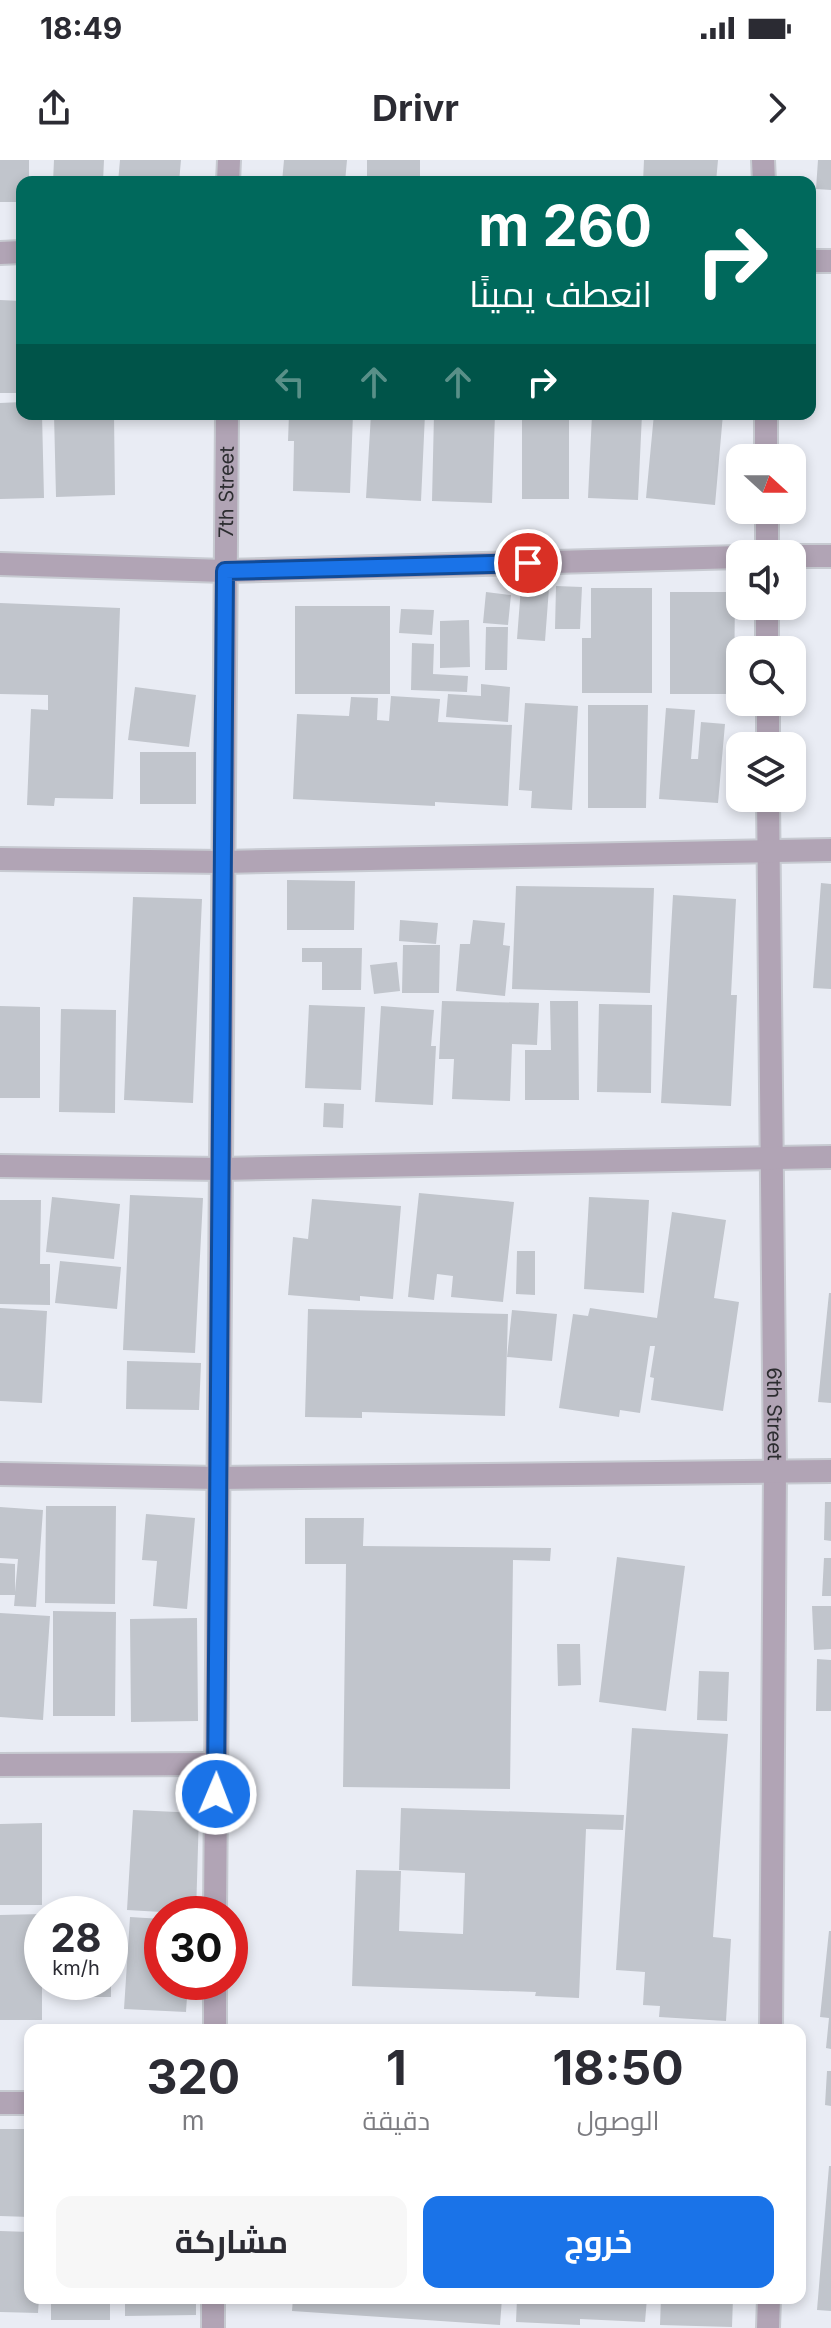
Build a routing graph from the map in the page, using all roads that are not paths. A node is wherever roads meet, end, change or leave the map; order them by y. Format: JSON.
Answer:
{"nodes":[{"id":1,"x":227,"y":420,"type":"edge"},
{"id":2,"x":766,"y":420,"type":"edge"},
{"id":3,"x":766,"y":444,"type":"edge"},
{"id":4,"x":806,"y":556,"type":"edge"},
{"id":5,"x":831,"y":556,"type":"edge"},
{"id":6,"x":726,"y":557,"type":"edge"},
{"id":7,"x":0,"y":564,"type":"edge"},
{"id":8,"x":225,"y":571,"type":"junction"},
{"id":9,"x":768,"y":812,"type":"edge"},
{"id":10,"x":768,"y":850,"type":"junction"},
{"id":11,"x":831,"y":850,"type":"edge"},
{"id":12,"x":0,"y":859,"type":"edge"},
{"id":13,"x":222,"y":862,"type":"junction"},
{"id":14,"x":772,"y":1157,"type":"junction"},
{"id":15,"x":831,"y":1157,"type":"edge"},
{"id":16,"x":0,"y":1166,"type":"edge"},
{"id":17,"x":221,"y":1169,"type":"junction"},
{"id":18,"x":775,"y":1470,"type":"junction"},
{"id":19,"x":831,"y":1471,"type":"edge"},
{"id":20,"x":0,"y":1474,"type":"edge"},
{"id":21,"x":219,"y":1478,"type":"junction"},
{"id":22,"x":217,"y":1764,"type":"junction"},
{"id":23,"x":0,"y":1765,"type":"edge"},
{"id":24,"x":215,"y":1896,"type":"edge"},
{"id":25,"x":215,"y":2000,"type":"edge"},
{"id":26,"x":215,"y":2024,"type":"edge"},
{"id":27,"x":771,"y":2024,"type":"edge"},
{"id":28,"x":0,"y":2103,"type":"edge"},
{"id":29,"x":24,"y":2103,"type":"edge"},
{"id":30,"x":213,"y":2304,"type":"edge"},
{"id":31,"x":769,"y":2304,"type":"edge"},
{"id":32,"x":213,"y":2328,"type":"edge"},
{"id":33,"x":768,"y":2328,"type":"edge"}],
"edges":[{"from":1,"to":8,"type":"street","name":"7th Street"},
{"from":2,"to":3,"type":"street"},
{"from":4,"to":5,"type":"street"},
{"from":6,"to":8,"type":"street"},
{"from":7,"to":8,"type":"street"},
{"from":8,"to":13,"type":"street","name":"7th Street"},
{"from":9,"to":10,"type":"street","name":"6th Street"},
{"from":10,"to":11,"type":"street"},
{"from":10,"to":13,"type":"street"},
{"from":10,"to":14,"type":"street","name":"6th Street"},
{"from":12,"to":13,"type":"street"},
{"from":13,"to":17,"type":"street","name":"7th Street"},
{"from":14,"to":15,"type":"street"},
{"from":14,"to":17,"type":"street"},
{"from":14,"to":18,"type":"street","name":"6th Street"},
{"from":16,"to":17,"type":"street"},
{"from":17,"to":21,"type":"street","name":"7th Street"},
{"from":18,"to":19,"type":"street"},
{"from":18,"to":21,"type":"street"},
{"from":18,"to":27,"type":"street","name":"6th Street"},
{"from":20,"to":21,"type":"street"},
{"from":21,"to":22,"type":"street","name":"7th Street"},
{"from":22,"to":23,"type":"street"},
{"from":22,"to":24,"type":"street","name":"7th Street"},
{"from":25,"to":26,"type":"street"},
{"from":28,"to":29,"type":"street"},
{"from":30,"to":32,"type":"street"},
{"from":31,"to":33,"type":"street"}]}
